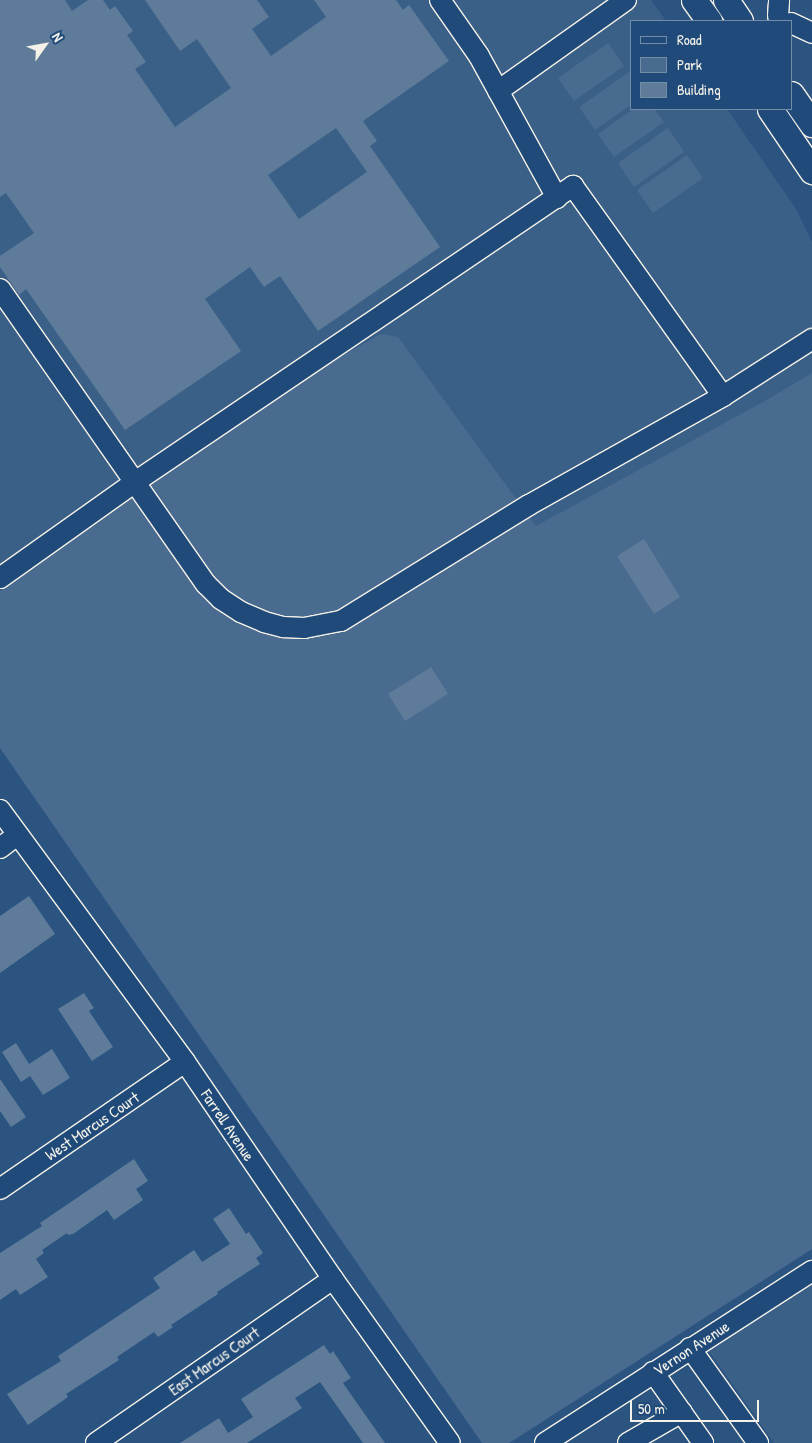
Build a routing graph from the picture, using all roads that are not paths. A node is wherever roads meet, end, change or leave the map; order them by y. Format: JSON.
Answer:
{"nodes":[{"id":1,"x":440,"y":0,"type":"edge"},
{"id":2,"x":626,"y":0,"type":"edge"},
{"id":3,"x":694,"y":0,"type":"edge"},
{"id":4,"x":726,"y":0,"type":"edge"},
{"id":5,"x":708,"y":20,"type":"edge"},
{"id":6,"x":739,"y":20,"type":"edge"},
{"id":7,"x":792,"y":22,"type":"edge"},
{"id":8,"x":812,"y":33,"type":"edge"},
{"id":9,"x":498,"y":91,"type":"junction"},
{"id":10,"x":792,"y":95,"type":"edge"},
{"id":11,"x":771,"y":110,"type":"edge"},
{"id":12,"x":812,"y":124,"type":"edge"},
{"id":13,"x":812,"y":171,"type":"edge"},
{"id":14,"x":556,"y":198,"type":"junction"},
{"id":15,"x":0,"y":289,"type":"edge"},
{"id":16,"x":812,"y":339,"type":"edge"},
{"id":17,"x":722,"y":396,"type":"junction"},
{"id":18,"x":135,"y":482,"type":"junction"},
{"id":19,"x":0,"y":578,"type":"edge"},
{"id":20,"x":0,"y":810,"type":"edge"},
{"id":21,"x":17,"y":835,"type":"junction"},
{"id":22,"x":0,"y":848,"type":"edge"},
{"id":23,"x":185,"y":1062,"type":"junction"},
{"id":24,"x":0,"y":1189,"type":"edge"},
{"id":25,"x":812,"y":1272,"type":"edge"},
{"id":26,"x":333,"y":1279,"type":"junction"},
{"id":27,"x":690,"y":1348,"type":"junction"},
{"id":28,"x":653,"y":1372,"type":"junction"},
{"id":29,"x":682,"y":1412,"type":"junction"},
{"id":30,"x":557,"y":1440,"type":"edge"},
{"id":31,"x":96,"y":1443,"type":"edge"},
{"id":32,"x":450,"y":1443,"type":"edge"},
{"id":33,"x":628,"y":1443,"type":"edge"},
{"id":34,"x":704,"y":1443,"type":"edge"},
{"id":35,"x":758,"y":1443,"type":"edge"}],
"edges":[{"from":1,"to":9,"type":"street"},
{"from":2,"to":9,"type":"street"},
{"from":3,"to":5,"type":"main road"},
{"from":4,"to":6,"type":"main road"},
{"from":7,"to":8,"type":"street"},
{"from":9,"to":14,"type":"street"},
{"from":10,"to":12,"type":"main road"},
{"from":11,"to":13,"type":"main road"},
{"from":14,"to":17,"type":"street"},
{"from":14,"to":18,"type":"street"},
{"from":15,"to":18,"type":"street"},
{"from":16,"to":17,"type":"street"},
{"from":17,"to":18,"type":"street"},
{"from":18,"to":19,"type":"street"},
{"from":20,"to":21,"type":"street","name":"Farrell Avenue"},
{"from":21,"to":22,"type":"street"},
{"from":21,"to":23,"type":"street","name":"Farrell Avenue"},
{"from":23,"to":24,"type":"street","name":"West Marcus Court"},
{"from":23,"to":26,"type":"street","name":"Farrell Avenue"},
{"from":25,"to":27,"type":"street","name":"Vernon Avenue"},
{"from":26,"to":31,"type":"street","name":"East Marcus Court"},
{"from":26,"to":32,"type":"street","name":"Farrell Avenue"},
{"from":27,"to":28,"type":"street","name":"Vernon Avenue"},
{"from":27,"to":35,"type":"street"},
{"from":28,"to":29,"type":"street"},
{"from":28,"to":30,"type":"street","name":"Vernon Avenue"},
{"from":29,"to":33,"type":"street"},
{"from":29,"to":34,"type":"street"}]}
